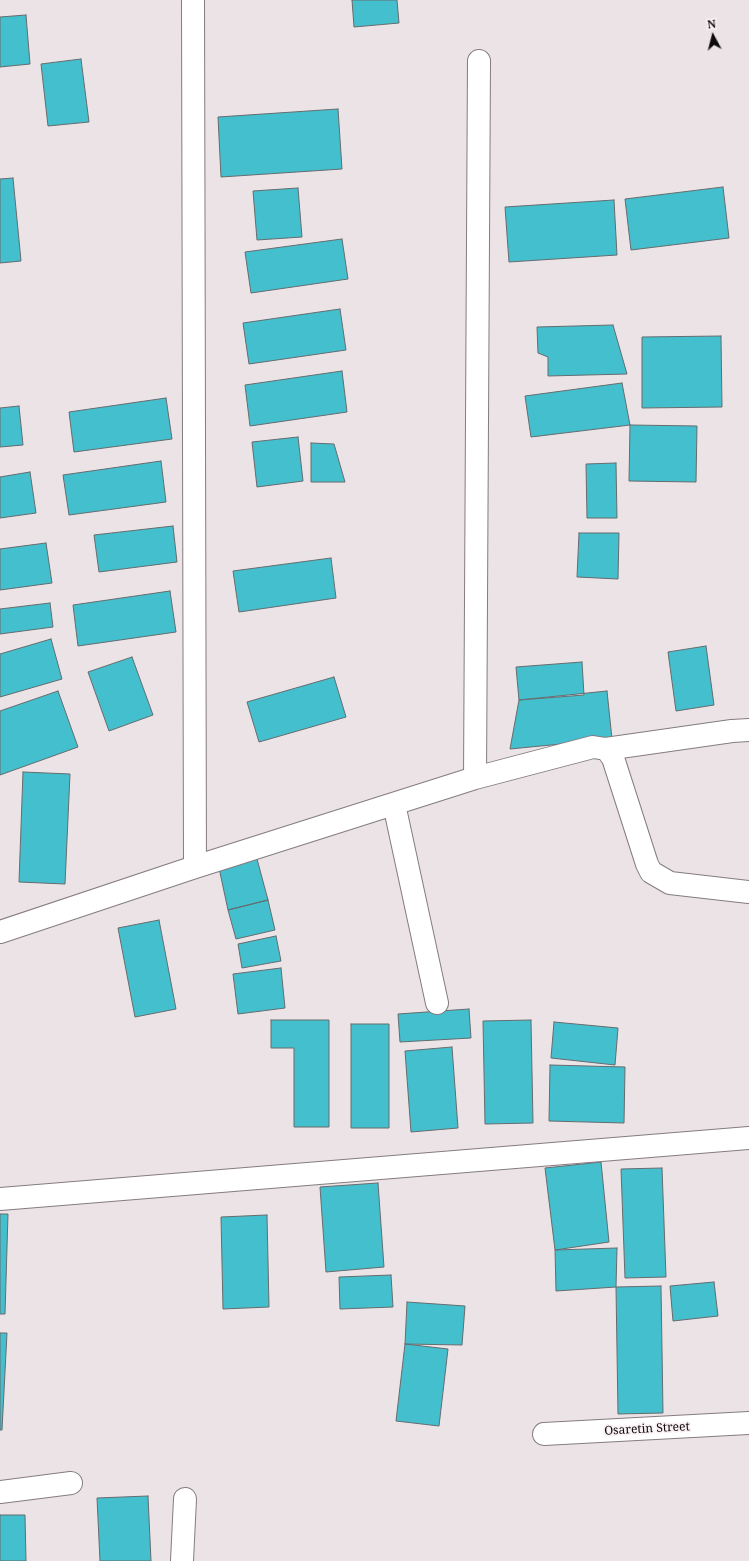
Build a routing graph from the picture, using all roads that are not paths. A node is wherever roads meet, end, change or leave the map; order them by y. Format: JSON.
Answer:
{"nodes":[{"id":1,"x":193,"y":0,"type":"edge"},
{"id":2,"x":479,"y":61,"type":"dead end"},
{"id":3,"x":749,"y":730,"type":"edge"},
{"id":4,"x":606,"y":749,"type":"junction"},
{"id":5,"x":475,"y":778,"type":"junction"},
{"id":6,"x":394,"y":804,"type":"junction"},
{"id":7,"x":195,"y":867,"type":"junction"},
{"id":8,"x":749,"y":892,"type":"edge"},
{"id":9,"x":0,"y":932,"type":"edge"},
{"id":10,"x":437,"y":1003,"type":"dead end"},
{"id":11,"x":749,"y":1138,"type":"edge"},
{"id":12,"x":0,"y":1199,"type":"edge"},
{"id":13,"x":749,"y":1423,"type":"edge"},
{"id":14,"x":544,"y":1434,"type":"dead end"},
{"id":15,"x":71,"y":1483,"type":"dead end"},
{"id":16,"x":0,"y":1492,"type":"edge"},
{"id":17,"x":185,"y":1499,"type":"dead end"},
{"id":18,"x":182,"y":1561,"type":"edge"}],
"edges":[{"from":1,"to":7,"type":"street"},
{"from":2,"to":5,"type":"street"},
{"from":3,"to":4,"type":"street"},
{"from":4,"to":5,"type":"street"},
{"from":4,"to":8,"type":"street"},
{"from":5,"to":6,"type":"street"},
{"from":6,"to":7,"type":"street"},
{"from":6,"to":10,"type":"street"},
{"from":7,"to":9,"type":"street"},
{"from":11,"to":12,"type":"street"},
{"from":13,"to":14,"type":"street","name":"Osaretin Street"},
{"from":15,"to":16,"type":"street"},
{"from":17,"to":18,"type":"street"}]}
